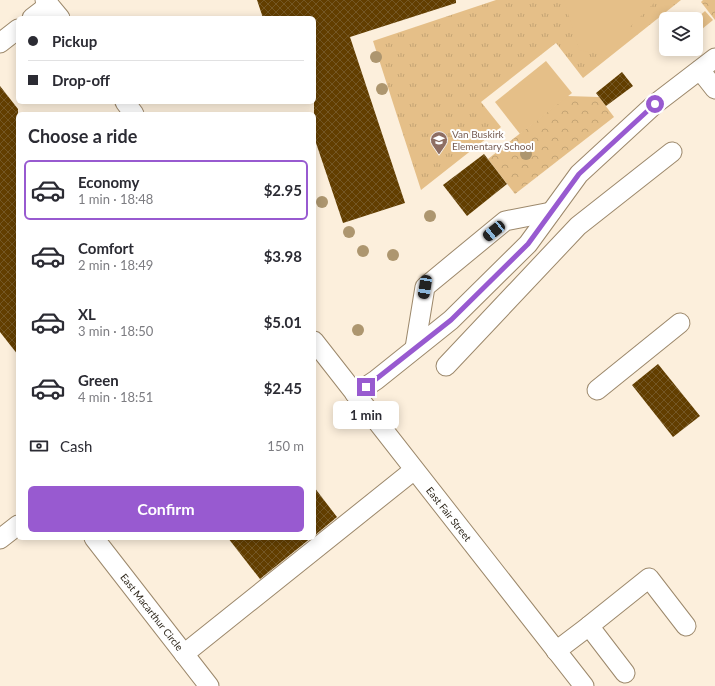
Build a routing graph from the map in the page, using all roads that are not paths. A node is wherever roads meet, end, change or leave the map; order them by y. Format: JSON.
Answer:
{"nodes":[{"id":1,"x":51,"y":8,"type":"edge"},
{"id":2,"x":36,"y":16,"type":"edge"},
{"id":3,"x":16,"y":31,"type":"edge"},
{"id":4,"x":0,"y":43,"type":"edge"},
{"id":5,"x":715,"y":58,"type":"edge"},
{"id":6,"x":700,"y":70,"type":"junction"},
{"id":7,"x":715,"y":89,"type":"edge"},
{"id":8,"x":672,"y":152,"type":"dead end"},
{"id":9,"x":551,"y":212,"type":"junction"},
{"id":10,"x":680,"y":323,"type":"dead end"},
{"id":11,"x":316,"y":345,"type":"edge"},
{"id":12,"x":415,"y":348,"type":"junction"},
{"id":13,"x":446,"y":366,"type":"dead end"},
{"id":14,"x":597,"y":390,"type":"dead end"},
{"id":15,"x":355,"y":394,"type":"junction"},
{"id":16,"x":414,"y":470,"type":"junction"},
{"id":17,"x":16,"y":527,"type":"edge"},
{"id":18,"x":0,"y":540,"type":"edge"},
{"id":19,"x":96,"y":540,"type":"edge"},
{"id":20,"x":589,"y":626,"type":"junction"},
{"id":21,"x":686,"y":626,"type":"dead end"},
{"id":22,"x":556,"y":651,"type":"junction"},
{"id":23,"x":184,"y":654,"type":"junction"},
{"id":24,"x":625,"y":673,"type":"dead end"},
{"id":25,"x":209,"y":686,"type":"edge"},
{"id":26,"x":584,"y":686,"type":"edge"}],
"edges":[{"from":1,"to":2,"type":"street"},
{"from":3,"to":4,"type":"street"},
{"from":5,"to":6,"type":"street"},
{"from":6,"to":7,"type":"street"},
{"from":6,"to":9,"type":"street"},
{"from":8,"to":13,"type":"street"},
{"from":9,"to":12,"type":"street"},
{"from":9,"to":12,"type":"street"},
{"from":10,"to":14,"type":"street"},
{"from":11,"to":15,"type":"street","name":"East Fair Street"},
{"from":12,"to":15,"type":"street"},
{"from":15,"to":16,"type":"street","name":"East Fair Street"},
{"from":16,"to":22,"type":"street","name":"East Fair Street"},
{"from":16,"to":23,"type":"street"},
{"from":17,"to":18,"type":"street"},
{"from":19,"to":23,"type":"street","name":"East Macarthur Circle"},
{"from":20,"to":21,"type":"street"},
{"from":20,"to":22,"type":"street"},
{"from":20,"to":24,"type":"street"},
{"from":22,"to":26,"type":"street","name":"East Fair Street"},
{"from":23,"to":25,"type":"street","name":"East Macarthur Circle"}]}
